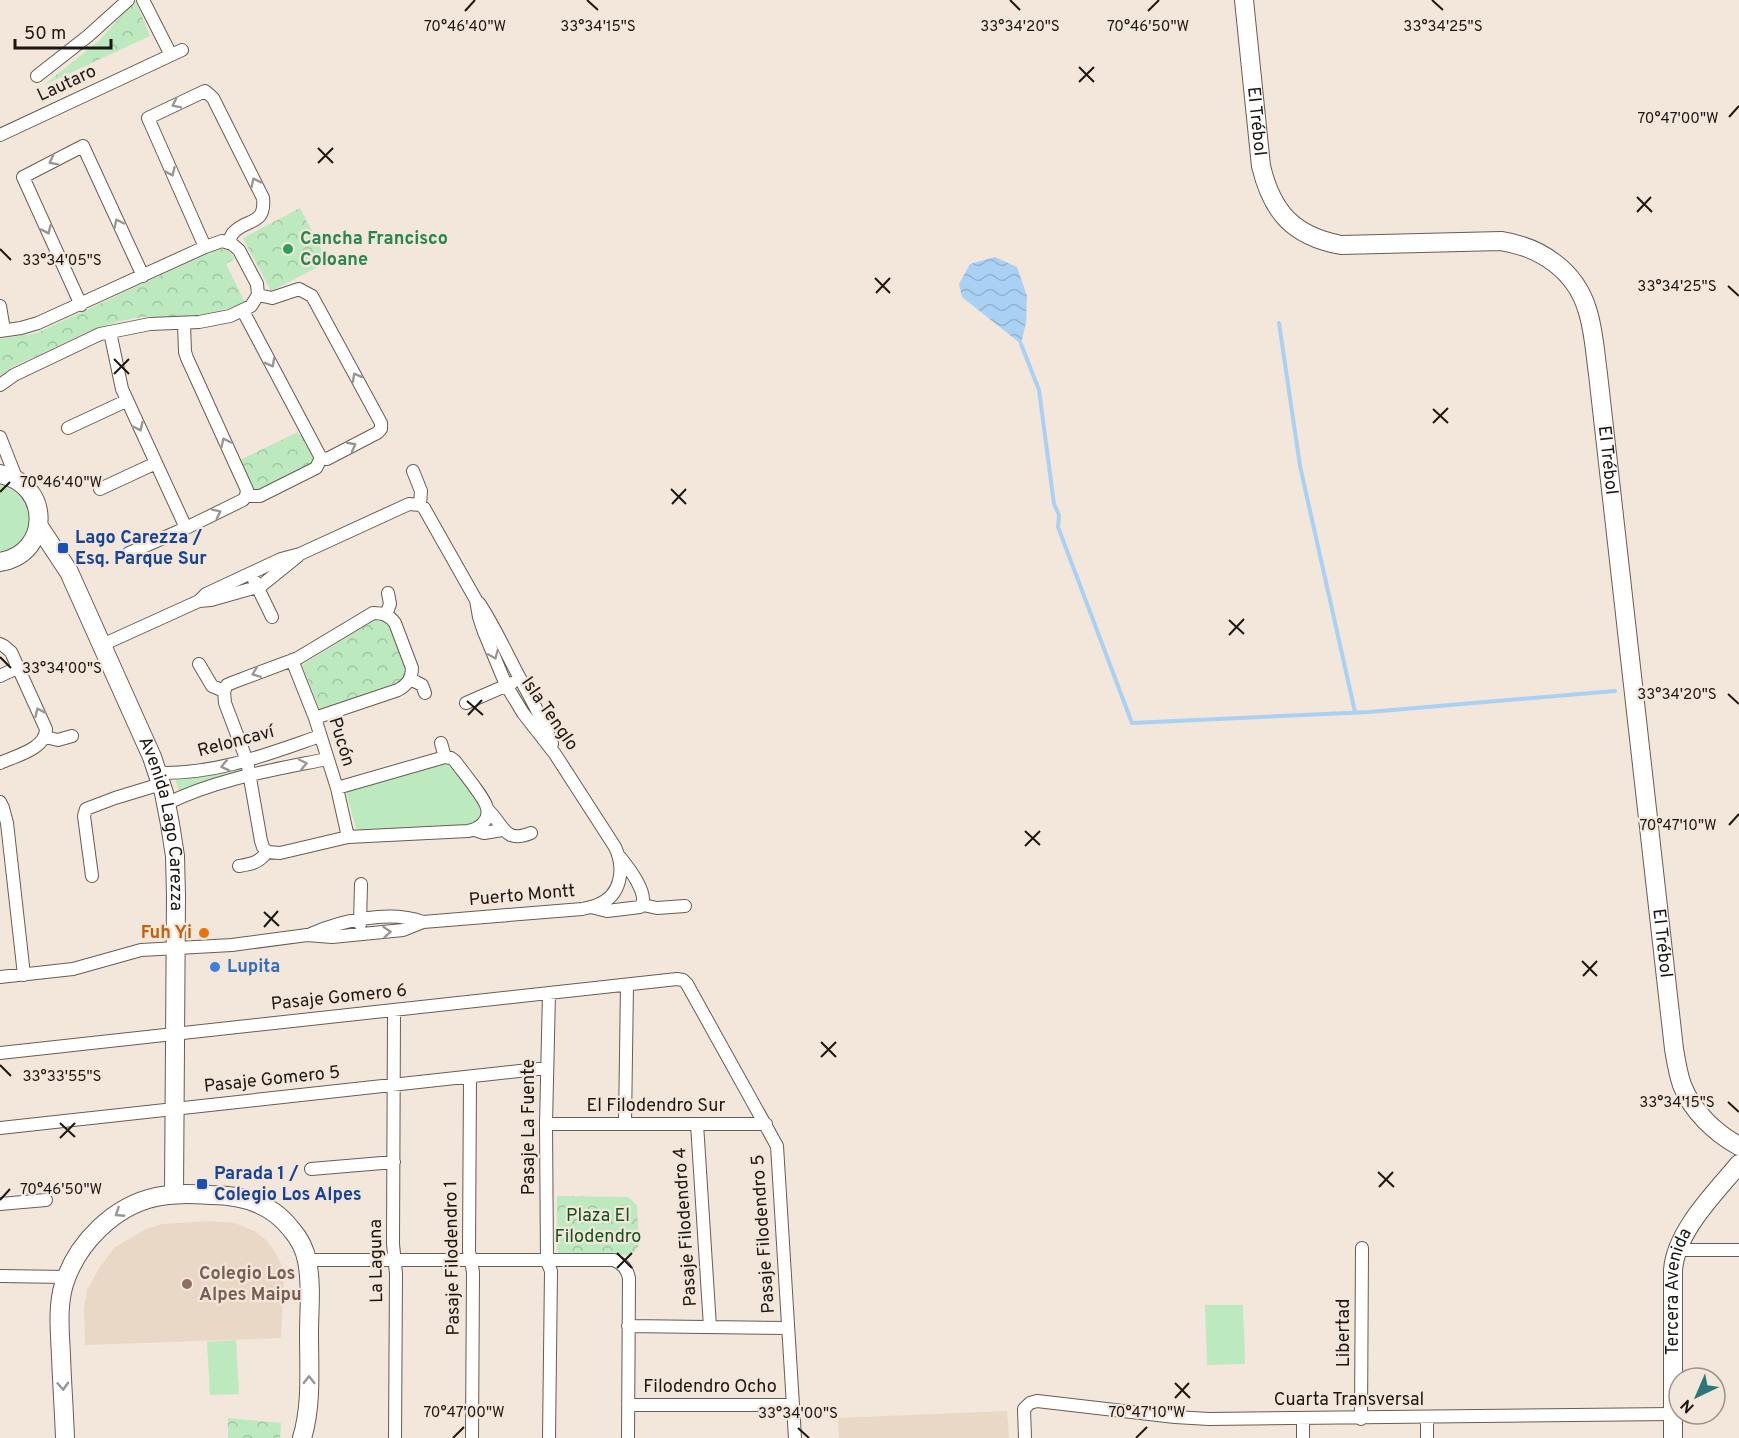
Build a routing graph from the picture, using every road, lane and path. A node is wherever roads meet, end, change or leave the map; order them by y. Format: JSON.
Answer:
{"nodes":[{"id":1,"x":128,"y":0,"type":"edge"},
{"id":2,"x":143,"y":0,"type":"edge"},
{"id":3,"x":1244,"y":0,"type":"edge"},
{"id":4,"x":37,"y":76,"type":"dead end"},
{"id":5,"x":0,"y":135,"type":"edge"},
{"id":6,"x":228,"y":242,"type":"junction"},
{"id":7,"x":205,"y":247,"type":"junction"},
{"id":8,"x":143,"y":276,"type":"junction"},
{"id":9,"x":258,"y":295,"type":"junction"},
{"id":10,"x":81,"y":305,"type":"junction"},
{"id":11,"x":0,"y":306,"type":"edge"},
{"id":12,"x":243,"y":311,"type":"junction"},
{"id":13,"x":184,"y":324,"type":"junction"},
{"id":14,"x":2,"y":331,"type":"edge"},
{"id":15,"x":110,"y":332,"type":"junction"},
{"id":16,"x":0,"y":385,"type":"edge"},
{"id":17,"x":126,"y":401,"type":"junction"},
{"id":18,"x":68,"y":428,"type":"dead end"},
{"id":19,"x":0,"y":437,"type":"edge"},
{"id":20,"x":321,"y":458,"type":"junction"},
{"id":21,"x":156,"y":463,"type":"junction"},
{"id":22,"x":413,"y":471,"type":"dead end"},
{"id":23,"x":9,"y":477,"type":"edge"},
{"id":24,"x":100,"y":489,"type":"dead end"},
{"id":25,"x":246,"y":496,"type":"junction"},
{"id":26,"x":414,"y":504,"type":"junction"},
{"id":27,"x":38,"y":525,"type":"junction"},
{"id":28,"x":186,"y":528,"type":"junction"},
{"id":29,"x":22,"y":553,"type":"junction"},
{"id":30,"x":129,"y":553,"type":"dead end"},
{"id":31,"x":300,"y":554,"type":"junction"},
{"id":32,"x":0,"y":562,"type":"edge"},
{"id":33,"x":251,"y":573,"type":"junction"},
{"id":34,"x":72,"y":579,"type":"junction"},
{"id":35,"x":257,"y":587,"type":"junction"},
{"id":36,"x":388,"y":592,"type":"dead end"},
{"id":37,"x":476,"y":600,"type":"junction"},
{"id":38,"x":200,"y":601,"type":"junction"},
{"id":39,"x":386,"y":615,"type":"junction"},
{"id":40,"x":272,"y":617,"type":"dead end"},
{"id":41,"x":0,"y":644,"type":"edge"},
{"id":42,"x":102,"y":645,"type":"junction"},
{"id":43,"x":292,"y":660,"type":"junction"},
{"id":44,"x":199,"y":664,"type":"dead end"},
{"id":45,"x":18,"y":667,"type":"junction"},
{"id":46,"x":0,"y":676,"type":"edge"},
{"id":47,"x":410,"y":679,"type":"junction"},
{"id":48,"x":520,"y":679,"type":"junction"},
{"id":49,"x":506,"y":685,"type":"junction"},
{"id":50,"x":224,"y":692,"type":"junction"},
{"id":51,"x":425,"y":693,"type":"dead end"},
{"id":52,"x":466,"y":703,"type":"dead end"},
{"id":53,"x":315,"y":718,"type":"junction"},
{"id":54,"x":72,"y":736,"type":"dead end"},
{"id":55,"x":320,"y":736,"type":"junction"},
{"id":56,"x":45,"y":737,"type":"junction"},
{"id":57,"x":441,"y":743,"type":"dead end"},
{"id":58,"x":555,"y":754,"type":"junction"},
{"id":59,"x":445,"y":757,"type":"junction"},
{"id":60,"x":327,"y":759,"type":"junction"},
{"id":61,"x":247,"y":761,"type":"junction"},
{"id":62,"x":0,"y":763,"type":"edge"},
{"id":63,"x":250,"y":776,"type":"junction"},
{"id":64,"x":160,"y":779,"type":"junction"},
{"id":65,"x":337,"y":789,"type":"junction"},
{"id":66,"x":0,"y":802,"type":"edge"},
{"id":67,"x":166,"y":804,"type":"junction"},
{"id":68,"x":488,"y":810,"type":"junction"},
{"id":69,"x":475,"y":830,"type":"junction"},
{"id":70,"x":502,"y":830,"type":"junction"},
{"id":71,"x":531,"y":833,"type":"dead end"},
{"id":72,"x":348,"y":837,"type":"junction"},
{"id":73,"x":267,"y":852,"type":"junction"},
{"id":74,"x":619,"y":855,"type":"junction"},
{"id":75,"x":239,"y":866,"type":"dead end"},
{"id":76,"x":92,"y":876,"type":"dead end"},
{"id":77,"x":361,"y":884,"type":"dead end"},
{"id":78,"x":643,"y":905,"type":"junction"},
{"id":79,"x":686,"y":906,"type":"dead end"},
{"id":80,"x":590,"y":907,"type":"junction"},
{"id":81,"x":360,"y":918,"type":"junction"},
{"id":82,"x":423,"y":922,"type":"junction"},
{"id":83,"x":359,"y":934,"type":"junction"},
{"id":84,"x":307,"y":935,"type":"junction"},
{"id":85,"x":176,"y":948,"type":"junction"},
{"id":86,"x":24,"y":975,"type":"junction"},
{"id":87,"x":0,"y":977,"type":"edge"},
{"id":88,"x":682,"y":980,"type":"joint"},
{"id":89,"x":627,"y":985,"type":"junction"},
{"id":90,"x":549,"y":993,"type":"junction"},
{"id":91,"x":394,"y":1011,"type":"junction"},
{"id":92,"x":176,"y":1034,"type":"junction"},
{"id":93,"x":0,"y":1053,"type":"edge"},
{"id":94,"x":547,"y":1068,"type":"junction"},
{"id":95,"x":470,"y":1077,"type":"junction"},
{"id":96,"x":394,"y":1085,"type":"junction"},
{"id":97,"x":175,"y":1109,"type":"junction"},
{"id":98,"x":546,"y":1124,"type":"junction"},
{"id":99,"x":625,"y":1124,"type":"junction"},
{"id":100,"x":698,"y":1124,"type":"junction"},
{"id":101,"x":766,"y":1124,"type":"junction"},
{"id":102,"x":0,"y":1128,"type":"edge"},
{"id":103,"x":1739,"y":1146,"type":"edge"},
{"id":104,"x":393,"y":1162,"type":"junction"},
{"id":105,"x":1739,"y":1164,"type":"edge"},
{"id":106,"x":311,"y":1169,"type":"dead end"},
{"id":107,"x":174,"y":1194,"type":"junction"},
{"id":108,"x":46,"y":1200,"type":"dead end"},
{"id":109,"x":0,"y":1204,"type":"edge"},
{"id":110,"x":1362,"y":1248,"type":"dead end"},
{"id":111,"x":1677,"y":1250,"type":"junction"},
{"id":112,"x":1739,"y":1250,"type":"edge"},
{"id":113,"x":307,"y":1260,"type":"junction"},
{"id":114,"x":395,"y":1261,"type":"junction"},
{"id":115,"x":471,"y":1261,"type":"junction"},
{"id":116,"x":547,"y":1261,"type":"junction"},
{"id":117,"x":0,"y":1276,"type":"edge"},
{"id":118,"x":66,"y":1277,"type":"junction"},
{"id":119,"x":628,"y":1326,"type":"junction"},
{"id":120,"x":710,"y":1327,"type":"junction"},
{"id":121,"x":788,"y":1328,"type":"junction"},
{"id":122,"x":1673,"y":1366,"type":"edge"},
{"id":123,"x":628,"y":1405,"type":"junction"},
{"id":124,"x":793,"y":1405,"type":"junction"},
{"id":125,"x":1667,"y":1414,"type":"edge"},
{"id":126,"x":1427,"y":1418,"type":"junction"},
{"id":127,"x":1303,"y":1419,"type":"junction"},
{"id":128,"x":1361,"y":1419,"type":"junction"},
{"id":129,"x":65,"y":1438,"type":"edge"},
{"id":130,"x":302,"y":1438,"type":"edge"},
{"id":131,"x":395,"y":1438,"type":"edge"},
{"id":132,"x":472,"y":1438,"type":"edge"},
{"id":133,"x":549,"y":1438,"type":"edge"},
{"id":134,"x":628,"y":1438,"type":"edge"},
{"id":135,"x":795,"y":1438,"type":"edge"},
{"id":136,"x":1025,"y":1438,"type":"edge"},
{"id":137,"x":1303,"y":1438,"type":"edge"},
{"id":138,"x":1427,"y":1438,"type":"edge"}],
"edges":[{"from":1,"to":4,"type":"street"},
{"from":2,"to":5,"type":"street","name":"Lautaro"},
{"from":3,"to":103,"type":"street","name":"El Trébol"},
{"from":6,"to":7,"type":"street"},
{"from":6,"to":7,"type":"street","one_way":true},
{"from":6,"to":9,"type":"street"},
{"from":7,"to":8,"type":"street"},
{"from":8,"to":10,"type":"street"},
{"from":8,"to":10,"type":"street","one_way":true},
{"from":9,"to":12,"type":"street"},
{"from":20,"to":9,"type":"street","one_way":true},
{"from":10,"to":14,"type":"street"},
{"from":11,"to":14,"type":"street"},
{"from":12,"to":13,"type":"street"},
{"from":12,"to":20,"type":"street","one_way":true},
{"from":13,"to":15,"type":"street"},
{"from":25,"to":13,"type":"street","one_way":true},
{"from":15,"to":16,"type":"street"},
{"from":15,"to":17,"type":"street"},
{"from":17,"to":18,"type":"street"},
{"from":17,"to":21,"type":"street","one_way":true},
{"from":19,"to":23,"type":"street"},
{"from":20,"to":25,"type":"street"},
{"from":21,"to":24,"type":"street"},
{"from":21,"to":28,"type":"street"},
{"from":22,"to":26,"type":"street"},
{"from":23,"to":27,"type":"street"},
{"from":28,"to":25,"type":"street","one_way":true},
{"from":26,"to":31,"type":"street"},
{"from":26,"to":37,"type":"street","name":"Isla Tenglo"},
{"from":27,"to":29,"type":"street"},
{"from":27,"to":34,"type":"street","name":"Avenida Lago Carezza"},
{"from":28,"to":30,"type":"street"},
{"from":29,"to":32,"type":"street"},
{"from":29,"to":34,"type":"street","name":"Avenida Lago Carezza"},
{"from":31,"to":33,"type":"street"},
{"from":31,"to":35,"type":"street"},
{"from":33,"to":35,"type":"street"},
{"from":33,"to":38,"type":"street"},
{"from":34,"to":42,"type":"street","name":"Avenida Lago Carezza"},
{"from":35,"to":38,"type":"street"},
{"from":35,"to":40,"type":"street"},
{"from":36,"to":39,"type":"street"},
{"from":37,"to":48,"type":"street"},
{"from":37,"to":49,"type":"street","name":"Isla Tenglo","one_way":true},
{"from":38,"to":42,"type":"street"},
{"from":39,"to":43,"type":"street"},
{"from":39,"to":47,"type":"street"},
{"from":41,"to":45,"type":"street"},
{"from":42,"to":64,"type":"street","name":"Avenida Lago Carezza"},
{"from":43,"to":50,"type":"street","one_way":true},
{"from":43,"to":53,"type":"street","name":"Pucón"},
{"from":44,"to":50,"type":"street"},
{"from":45,"to":46,"type":"street"},
{"from":56,"to":45,"type":"street","one_way":true},
{"from":47,"to":51,"type":"street"},
{"from":47,"to":53,"type":"street"},
{"from":48,"to":49,"type":"street"},
{"from":48,"to":58,"type":"street"},
{"from":49,"to":52,"type":"street"},
{"from":49,"to":58,"type":"street","name":"Isla Tenglo"},
{"from":50,"to":61,"type":"street"},
{"from":53,"to":55,"type":"street","name":"Pucón"},
{"from":54,"to":56,"type":"street"},
{"from":55,"to":60,"type":"street","name":"Pucón"},
{"from":55,"to":61,"type":"street","name":"Reloncaví"},
{"from":56,"to":62,"type":"street"},
{"from":57,"to":59,"type":"street"},
{"from":58,"to":74,"type":"street","name":"Isla Tenglo"},
{"from":59,"to":65,"type":"street"},
{"from":59,"to":68,"type":"street"},
{"from":63,"to":60,"type":"street","name":"Reloncaví","one_way":true},
{"from":60,"to":65,"type":"street","name":"Pucón"},
{"from":61,"to":63,"type":"street"},
{"from":61,"to":64,"type":"street","name":"Reloncaví","one_way":true},
{"from":63,"to":67,"type":"street","name":"Reloncaví"},
{"from":63,"to":73,"type":"street"},
{"from":64,"to":67,"type":"street","name":"Avenida Lago Carezza"},
{"from":64,"to":76,"type":"street","name":"Reloncaví"},
{"from":65,"to":72,"type":"street","name":"Pucón"},
{"from":66,"to":86,"type":"street"},
{"from":67,"to":85,"type":"street","name":"Avenida Lago Carezza"},
{"from":68,"to":69,"type":"street"},
{"from":68,"to":70,"type":"street"},
{"from":69,"to":70,"type":"street"},
{"from":69,"to":72,"type":"street"},
{"from":70,"to":71,"type":"street"},
{"from":72,"to":73,"type":"street"},
{"from":73,"to":75,"type":"street"},
{"from":74,"to":78,"type":"street","name":"Isla Tenglo"},
{"from":74,"to":80,"type":"street","name":"Puerto Montt"},
{"from":77,"to":81,"type":"street"},
{"from":78,"to":79,"type":"street"},
{"from":78,"to":80,"type":"street"},
{"from":80,"to":82,"type":"street","name":"Puerto Montt"},
{"from":81,"to":82,"type":"street","name":"Puerto Montt"},
{"from":81,"to":83,"type":"street"},
{"from":81,"to":84,"type":"street","name":"Puerto Montt"},
{"from":83,"to":82,"type":"street","name":"Puerto Montt","one_way":true},
{"from":83,"to":84,"type":"street","name":"Puerto Montt"},
{"from":84,"to":85,"type":"street","name":"Puerto Montt"},
{"from":85,"to":86,"type":"street","name":"Puerto Montt"},
{"from":85,"to":92,"type":"street","name":"Avenida Lago Carezza"},
{"from":86,"to":87,"type":"street","name":"Puerto Montt"},
{"from":88,"to":89,"type":"street","name":"Pasaje Gomero 6"},
{"from":88,"to":101,"type":"street","name":"Pasaje Filodendro 5"},
{"from":89,"to":90,"type":"street","name":"Pasaje Gomero 6"},
{"from":89,"to":99,"type":"street"},
{"from":90,"to":91,"type":"street","name":"Pasaje Gomero 6"},
{"from":90,"to":94,"type":"street","name":"Pasaje La Fuente"},
{"from":91,"to":92,"type":"street","name":"Pasaje Gomero 6"},
{"from":91,"to":96,"type":"street","name":"La Laguna"},
{"from":92,"to":93,"type":"street","name":"Pasaje Gomero 6"},
{"from":92,"to":97,"type":"street","name":"Avenida Lago Carezza"},
{"from":94,"to":95,"type":"street","name":"Pasaje Gomero 5"},
{"from":94,"to":98,"type":"street","name":"Pasaje La Fuente"},
{"from":95,"to":96,"type":"street","name":"Pasaje Gomero 5"},
{"from":95,"to":115,"type":"street","name":"Pasaje Filodendro 1"},
{"from":96,"to":97,"type":"street","name":"Pasaje Gomero 5"},
{"from":96,"to":104,"type":"street","name":"La Laguna"},
{"from":97,"to":102,"type":"street","name":"Pasaje Gomero 5"},
{"from":97,"to":107,"type":"street","name":"Avenida Lago Carezza"},
{"from":98,"to":99,"type":"street","name":"El Filodendro Sur"},
{"from":98,"to":116,"type":"street","name":"Pasaje La Fuente"},
{"from":99,"to":100,"type":"street","name":"El Filodendro Sur"},
{"from":100,"to":101,"type":"street","name":"El Filodendro Sur"},
{"from":100,"to":120,"type":"street","name":"Pasaje Filodendro 4"},
{"from":101,"to":121,"type":"street","name":"Pasaje Filodendro 5"},
{"from":104,"to":106,"type":"street"},
{"from":104,"to":114,"type":"street","name":"La Laguna"},
{"from":105,"to":111,"type":"street","name":"Tercera Avenida"},
{"from":107,"to":113,"type":"street"},
{"from":107,"to":118,"type":"street","one_way":true},
{"from":108,"to":109,"type":"street"},
{"from":110,"to":128,"type":"street","name":"Libertad"},
{"from":111,"to":112,"type":"street"},
{"from":111,"to":122,"type":"street","name":"Tercera Avenida"},
{"from":113,"to":114,"type":"street"},
{"from":130,"to":113,"type":"street","one_way":true},
{"from":114,"to":115,"type":"street"},
{"from":114,"to":131,"type":"street","name":"La Laguna"},
{"from":115,"to":116,"type":"street"},
{"from":115,"to":132,"type":"street","name":"Pasaje Filodendro 1"},
{"from":116,"to":119,"type":"street"},
{"from":116,"to":133,"type":"street","name":"Pasaje La Fuente"},
{"from":117,"to":118,"type":"street"},
{"from":118,"to":129,"type":"street","one_way":true},
{"from":119,"to":120,"type":"street"},
{"from":119,"to":123,"type":"street"},
{"from":120,"to":121,"type":"street"},
{"from":121,"to":124,"type":"street","name":"Pasaje Filodendro 5"},
{"from":123,"to":124,"type":"street","name":"Filodendro Ocho"},
{"from":123,"to":134,"type":"street"},
{"from":124,"to":135,"type":"street","name":"Pasaje Filodendro 5"},
{"from":125,"to":126,"type":"street","name":"Cuarta Transversal"},
{"from":126,"to":128,"type":"street","name":"Cuarta Transversal"},
{"from":126,"to":138,"type":"street"},
{"from":127,"to":128,"type":"street","name":"Cuarta Transversal"},
{"from":127,"to":136,"type":"street","name":"Cuarta Transversal"},
{"from":127,"to":137,"type":"street"}]}
